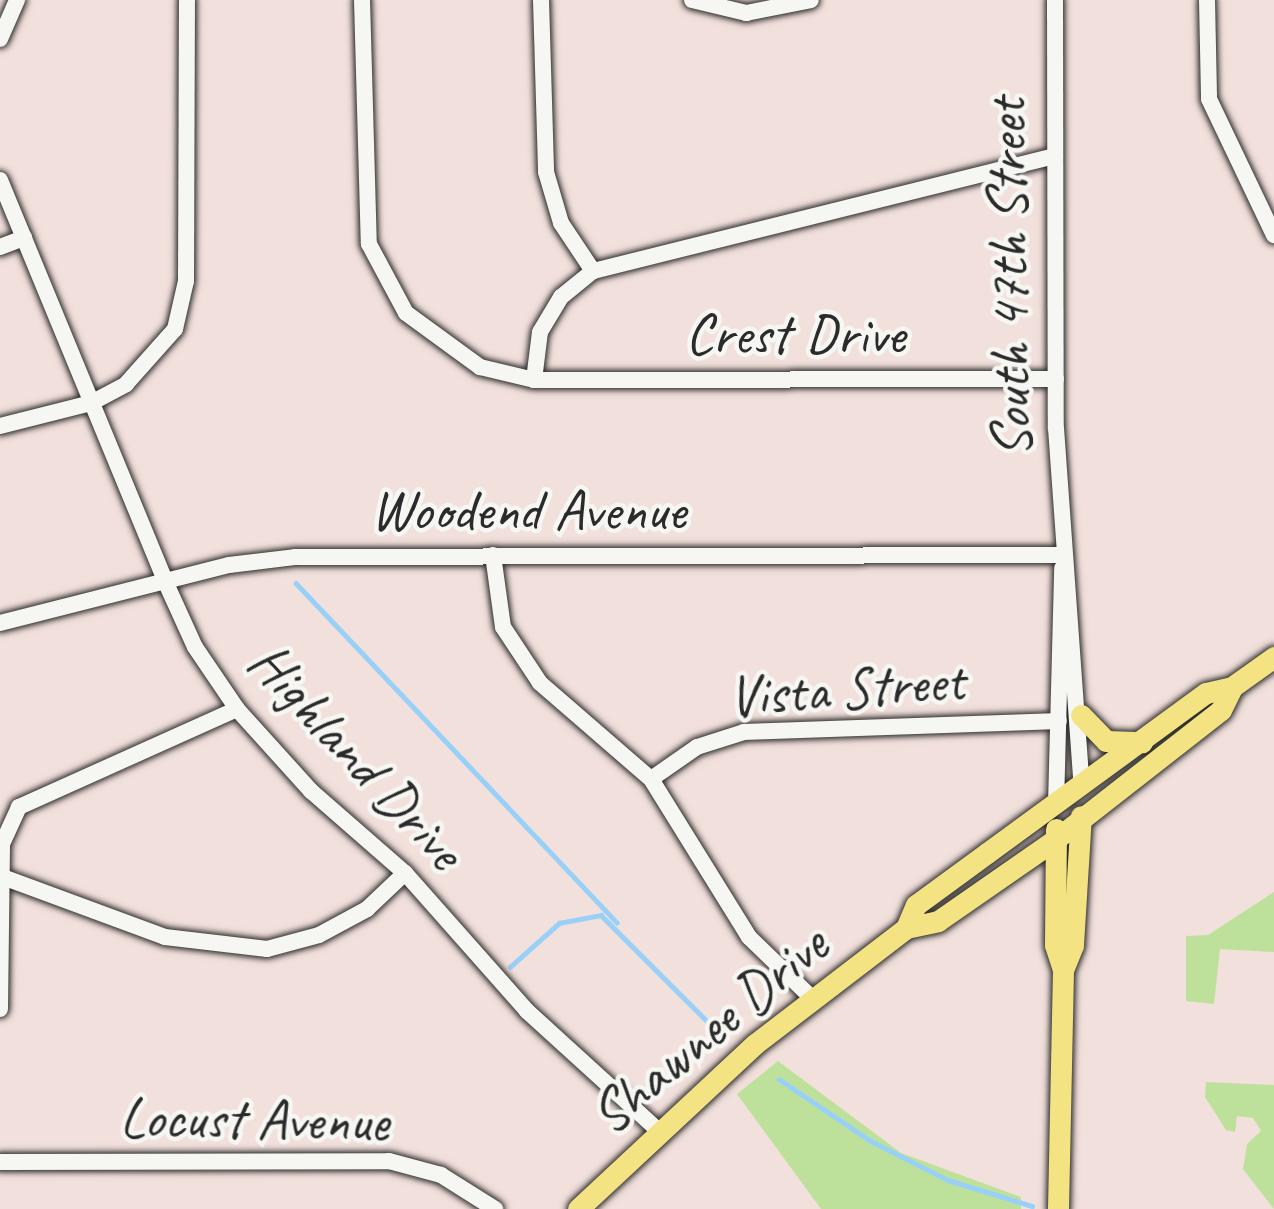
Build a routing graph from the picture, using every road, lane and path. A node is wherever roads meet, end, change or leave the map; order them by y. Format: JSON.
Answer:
{"nodes":[{"id":1,"x":17,"y":0,"type":"edge"},
{"id":2,"x":187,"y":0,"type":"edge"},
{"id":3,"x":362,"y":0,"type":"edge"},
{"id":4,"x":541,"y":0,"type":"edge"},
{"id":5,"x":692,"y":0,"type":"edge"},
{"id":6,"x":812,"y":0,"type":"edge"},
{"id":7,"x":1055,"y":0,"type":"edge"},
{"id":8,"x":1208,"y":0,"type":"edge"},
{"id":9,"x":0,"y":38,"type":"edge"},
{"id":10,"x":1055,"y":157,"type":"junction"},
{"id":11,"x":0,"y":180,"type":"edge"},
{"id":12,"x":1274,"y":235,"type":"edge"},
{"id":13,"x":24,"y":238,"type":"junction"},
{"id":14,"x":0,"y":248,"type":"edge"},
{"id":15,"x":593,"y":271,"type":"junction"},
{"id":16,"x":1057,"y":379,"type":"junction"},
{"id":17,"x":534,"y":380,"type":"junction"},
{"id":18,"x":91,"y":403,"type":"junction"},
{"id":19,"x":0,"y":426,"type":"edge"},
{"id":20,"x":493,"y":555,"type":"junction"},
{"id":21,"x":1064,"y":555,"type":"junction"},
{"id":22,"x":165,"y":580,"type":"junction"},
{"id":23,"x":0,"y":623,"type":"edge"},
{"id":24,"x":1274,"y":657,"type":"edge"},
{"id":25,"x":1232,"y":687,"type":"junction"},
{"id":26,"x":237,"y":709,"type":"junction"},
{"id":27,"x":1070,"y":718,"type":"junction"},
{"id":28,"x":1142,"y":742,"type":"junction"},
{"id":29,"x":651,"y":779,"type":"junction"},
{"id":30,"x":1082,"y":788,"type":"junction"},
{"id":31,"x":1056,"y":805,"type":"junction"},
{"id":32,"x":1081,"y":820,"type":"junction"},
{"id":33,"x":1057,"y":839,"type":"junction"},
{"id":34,"x":1011,"y":872,"type":"junction"},
{"id":35,"x":405,"y":873,"type":"junction"},
{"id":36,"x":0,"y":876,"type":"edge"},
{"id":37,"x":1057,"y":897,"type":"junction"},
{"id":38,"x":906,"y":928,"type":"junction"},
{"id":39,"x":1064,"y":970,"type":"junction"},
{"id":40,"x":814,"y":1000,"type":"junction"},
{"id":41,"x":0,"y":1009,"type":"edge"},
{"id":42,"x":658,"y":1130,"type":"junction"},
{"id":43,"x":0,"y":1162,"type":"edge"},
{"id":44,"x":495,"y":1209,"type":"edge"},
{"id":45,"x":578,"y":1209,"type":"edge"},
{"id":46,"x":1058,"y":1209,"type":"edge"}],
"edges":[{"from":1,"to":9,"type":"street"},
{"from":2,"to":18,"type":"street"},
{"from":3,"to":17,"type":"street","name":"Crest Drive"},
{"from":4,"to":15,"type":"street"},
{"from":5,"to":6,"type":"street"},
{"from":7,"to":10,"type":"street","name":"South 47th Street"},
{"from":8,"to":12,"type":"street"},
{"from":10,"to":15,"type":"street"},
{"from":10,"to":16,"type":"street","name":"South 47th Street"},
{"from":11,"to":13,"type":"street","name":"Highland Drive"},
{"from":13,"to":14,"type":"street"},
{"from":13,"to":18,"type":"street","name":"Highland Drive"},
{"from":15,"to":17,"type":"street"},
{"from":16,"to":17,"type":"street","name":"Crest Drive"},
{"from":16,"to":21,"type":"street","name":"South 47th Street"},
{"from":18,"to":19,"type":"street"},
{"from":18,"to":22,"type":"street","name":"Highland Drive"},
{"from":20,"to":21,"type":"street","name":"Woodend Avenue"},
{"from":20,"to":22,"type":"street","name":"Woodend Avenue"},
{"from":20,"to":29,"type":"street"},
{"from":21,"to":27,"type":"street","name":"South 47th Street"},
{"from":22,"to":23,"type":"street","name":"Woodend Avenue"},
{"from":22,"to":26,"type":"street","name":"Highland Drive"},
{"from":24,"to":25,"type":"main road","name":"Shawnee Drive"},
{"from":25,"to":28,"type":"main road","name":"Shawnee Drive"},
{"from":25,"to":32,"type":"main road","name":"Shawnee Drive"},
{"from":26,"to":35,"type":"street","name":"Highland Drive"},
{"from":26,"to":36,"type":"street"},
{"from":27,"to":28,"type":"main road"},
{"from":27,"to":29,"type":"street","name":"Vista Street"},
{"from":27,"to":30,"type":"street","name":"South 47th Street"},
{"from":27,"to":31,"type":"street","name":"South 47th Street"},
{"from":28,"to":30,"type":"main road","name":"Shawnee Drive"},
{"from":29,"to":40,"type":"street"},
{"from":30,"to":31,"type":"main road","name":"Shawnee Drive"},
{"from":30,"to":32,"type":"main road","name":"South 47th Street"},
{"from":31,"to":33,"type":"main road","name":"South 47th Street"},
{"from":31,"to":38,"type":"main road","name":"Shawnee Drive"},
{"from":32,"to":33,"type":"main road","name":"Shawnee Drive"},
{"from":32,"to":39,"type":"main road","name":"South 47th Street"},
{"from":33,"to":34,"type":"main road","name":"Shawnee Drive"},
{"from":33,"to":37,"type":"main road","name":"South 47th Street"},
{"from":34,"to":37,"type":"main road"},
{"from":34,"to":38,"type":"main road","name":"Shawnee Drive"},
{"from":35,"to":36,"type":"street"},
{"from":35,"to":42,"type":"street","name":"Highland Drive"},
{"from":36,"to":41,"type":"street"},
{"from":37,"to":39,"type":"main road","name":"South 47th Street"},
{"from":38,"to":40,"type":"main road","name":"Shawnee Drive"},
{"from":39,"to":46,"type":"main road","name":"South 47th Street"},
{"from":40,"to":42,"type":"main road","name":"Shawnee Drive"},
{"from":42,"to":45,"type":"main road","name":"Shawnee Drive"},
{"from":43,"to":44,"type":"street","name":"Locust Avenue"}]}
